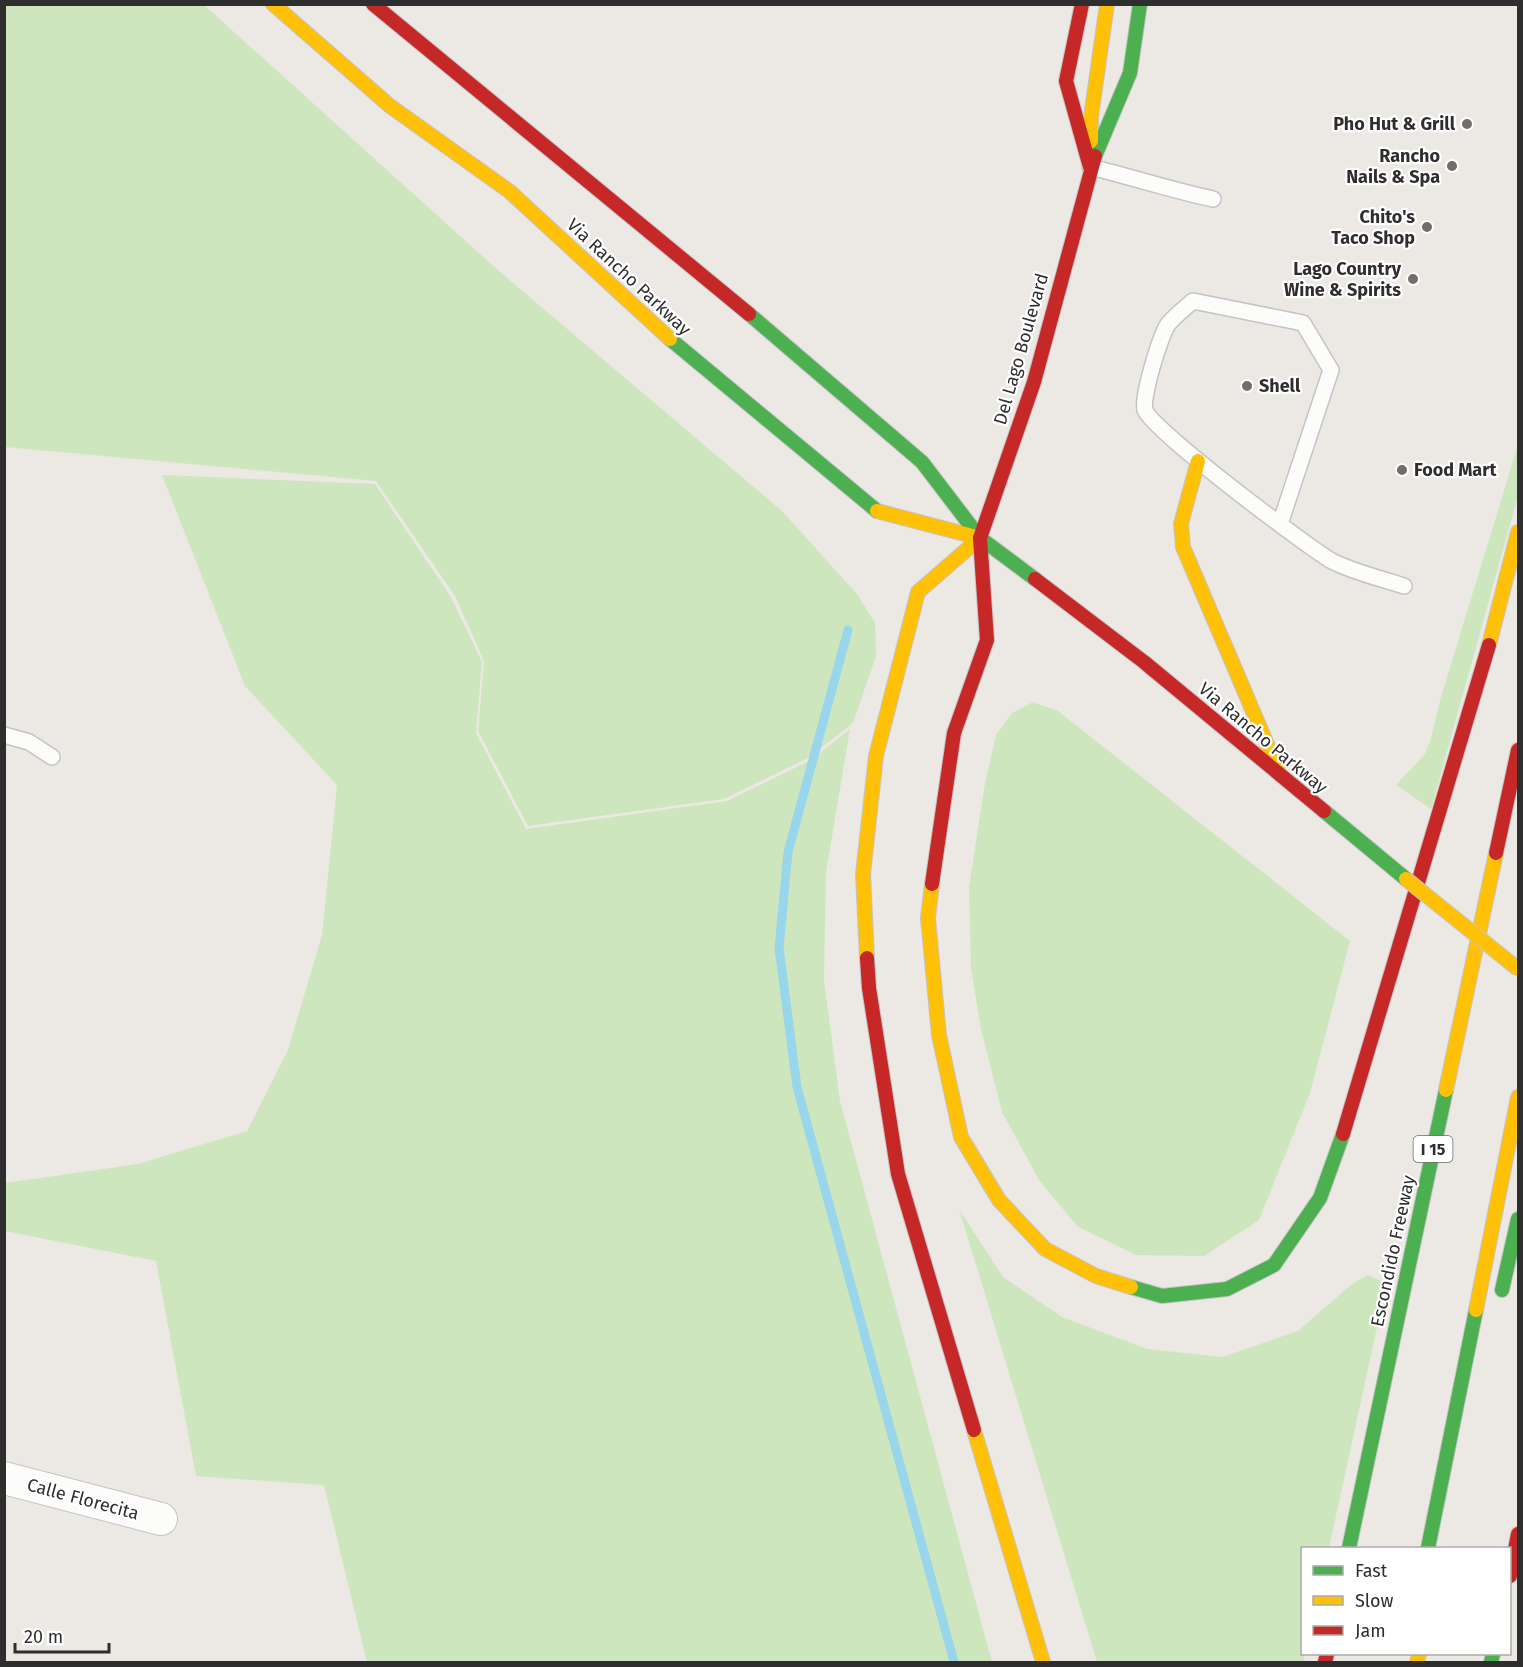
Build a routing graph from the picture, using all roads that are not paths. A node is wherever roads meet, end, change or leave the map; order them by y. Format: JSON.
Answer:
{"nodes":[{"id":1,"x":273,"y":4,"type":"edge"},
{"id":2,"x":373,"y":4,"type":"edge"},
{"id":3,"x":1082,"y":4,"type":"edge"},
{"id":4,"x":1107,"y":4,"type":"edge"},
{"id":5,"x":1140,"y":4,"type":"edge"},
{"id":6,"x":1090,"y":167,"type":"junction"},
{"id":7,"x":1213,"y":199,"type":"dead end"},
{"id":8,"x":1198,"y":460,"type":"junction"},
{"id":9,"x":1280,"y":524,"type":"junction"},
{"id":10,"x":1518,"y":532,"type":"edge"},
{"id":11,"x":980,"y":538,"type":"junction"},
{"id":12,"x":1404,"y":586,"type":"dead end"},
{"id":13,"x":4,"y":735,"type":"edge"},
{"id":14,"x":1518,"y":750,"type":"edge"},
{"id":15,"x":52,"y":757,"type":"dead end"},
{"id":16,"x":1281,"y":777,"type":"junction"},
{"id":17,"x":1518,"y":969,"type":"edge"},
{"id":18,"x":1518,"y":1097,"type":"edge"},
{"id":19,"x":1518,"y":1219,"type":"edge"},
{"id":20,"x":1498,"y":1310,"type":"dead end"},
{"id":21,"x":4,"y":1479,"type":"edge"},
{"id":22,"x":161,"y":1519,"type":"dead end"},
{"id":23,"x":1517,"y":1540,"type":"edge"},
{"id":24,"x":1349,"y":1547,"type":"edge"},
{"id":25,"x":1428,"y":1547,"type":"edge"},
{"id":26,"x":1511,"y":1567,"type":"edge"},
{"id":27,"x":1043,"y":1662,"type":"edge"}],
"edges":[{"from":1,"to":11,"type":"main road","name":"Via Rancho Parkway"},
{"from":2,"to":11,"type":"main road","name":"Via Rancho Parkway"},
{"from":3,"to":6,"type":"main road"},
{"from":4,"to":6,"type":"main road"},
{"from":5,"to":6,"type":"main road","name":"Del Lago Boulevard"},
{"from":6,"to":7,"type":"lane"},
{"from":6,"to":11,"type":"main road","name":"Del Lago Boulevard"},
{"from":8,"to":9,"type":"lane"},
{"from":8,"to":9,"type":"lane"},
{"from":8,"to":16,"type":"main road"},
{"from":9,"to":12,"type":"lane"},
{"from":10,"to":11,"type":"main road"},
{"from":11,"to":16,"type":"main road","name":"Via Rancho Parkway"},
{"from":11,"to":27,"type":"main road"},
{"from":13,"to":15,"type":"lane"},
{"from":14,"to":24,"type":"main road","name":"Escondido Freeway","number":"I 15"},
{"from":16,"to":17,"type":"main road","name":"Via Rancho Parkway","bridge":true},
{"from":18,"to":25,"type":"main road"},
{"from":19,"to":20,"type":"main road"},
{"from":21,"to":22,"type":"street","name":"Calle Florecita"},
{"from":23,"to":26,"type":"main road"}]}
